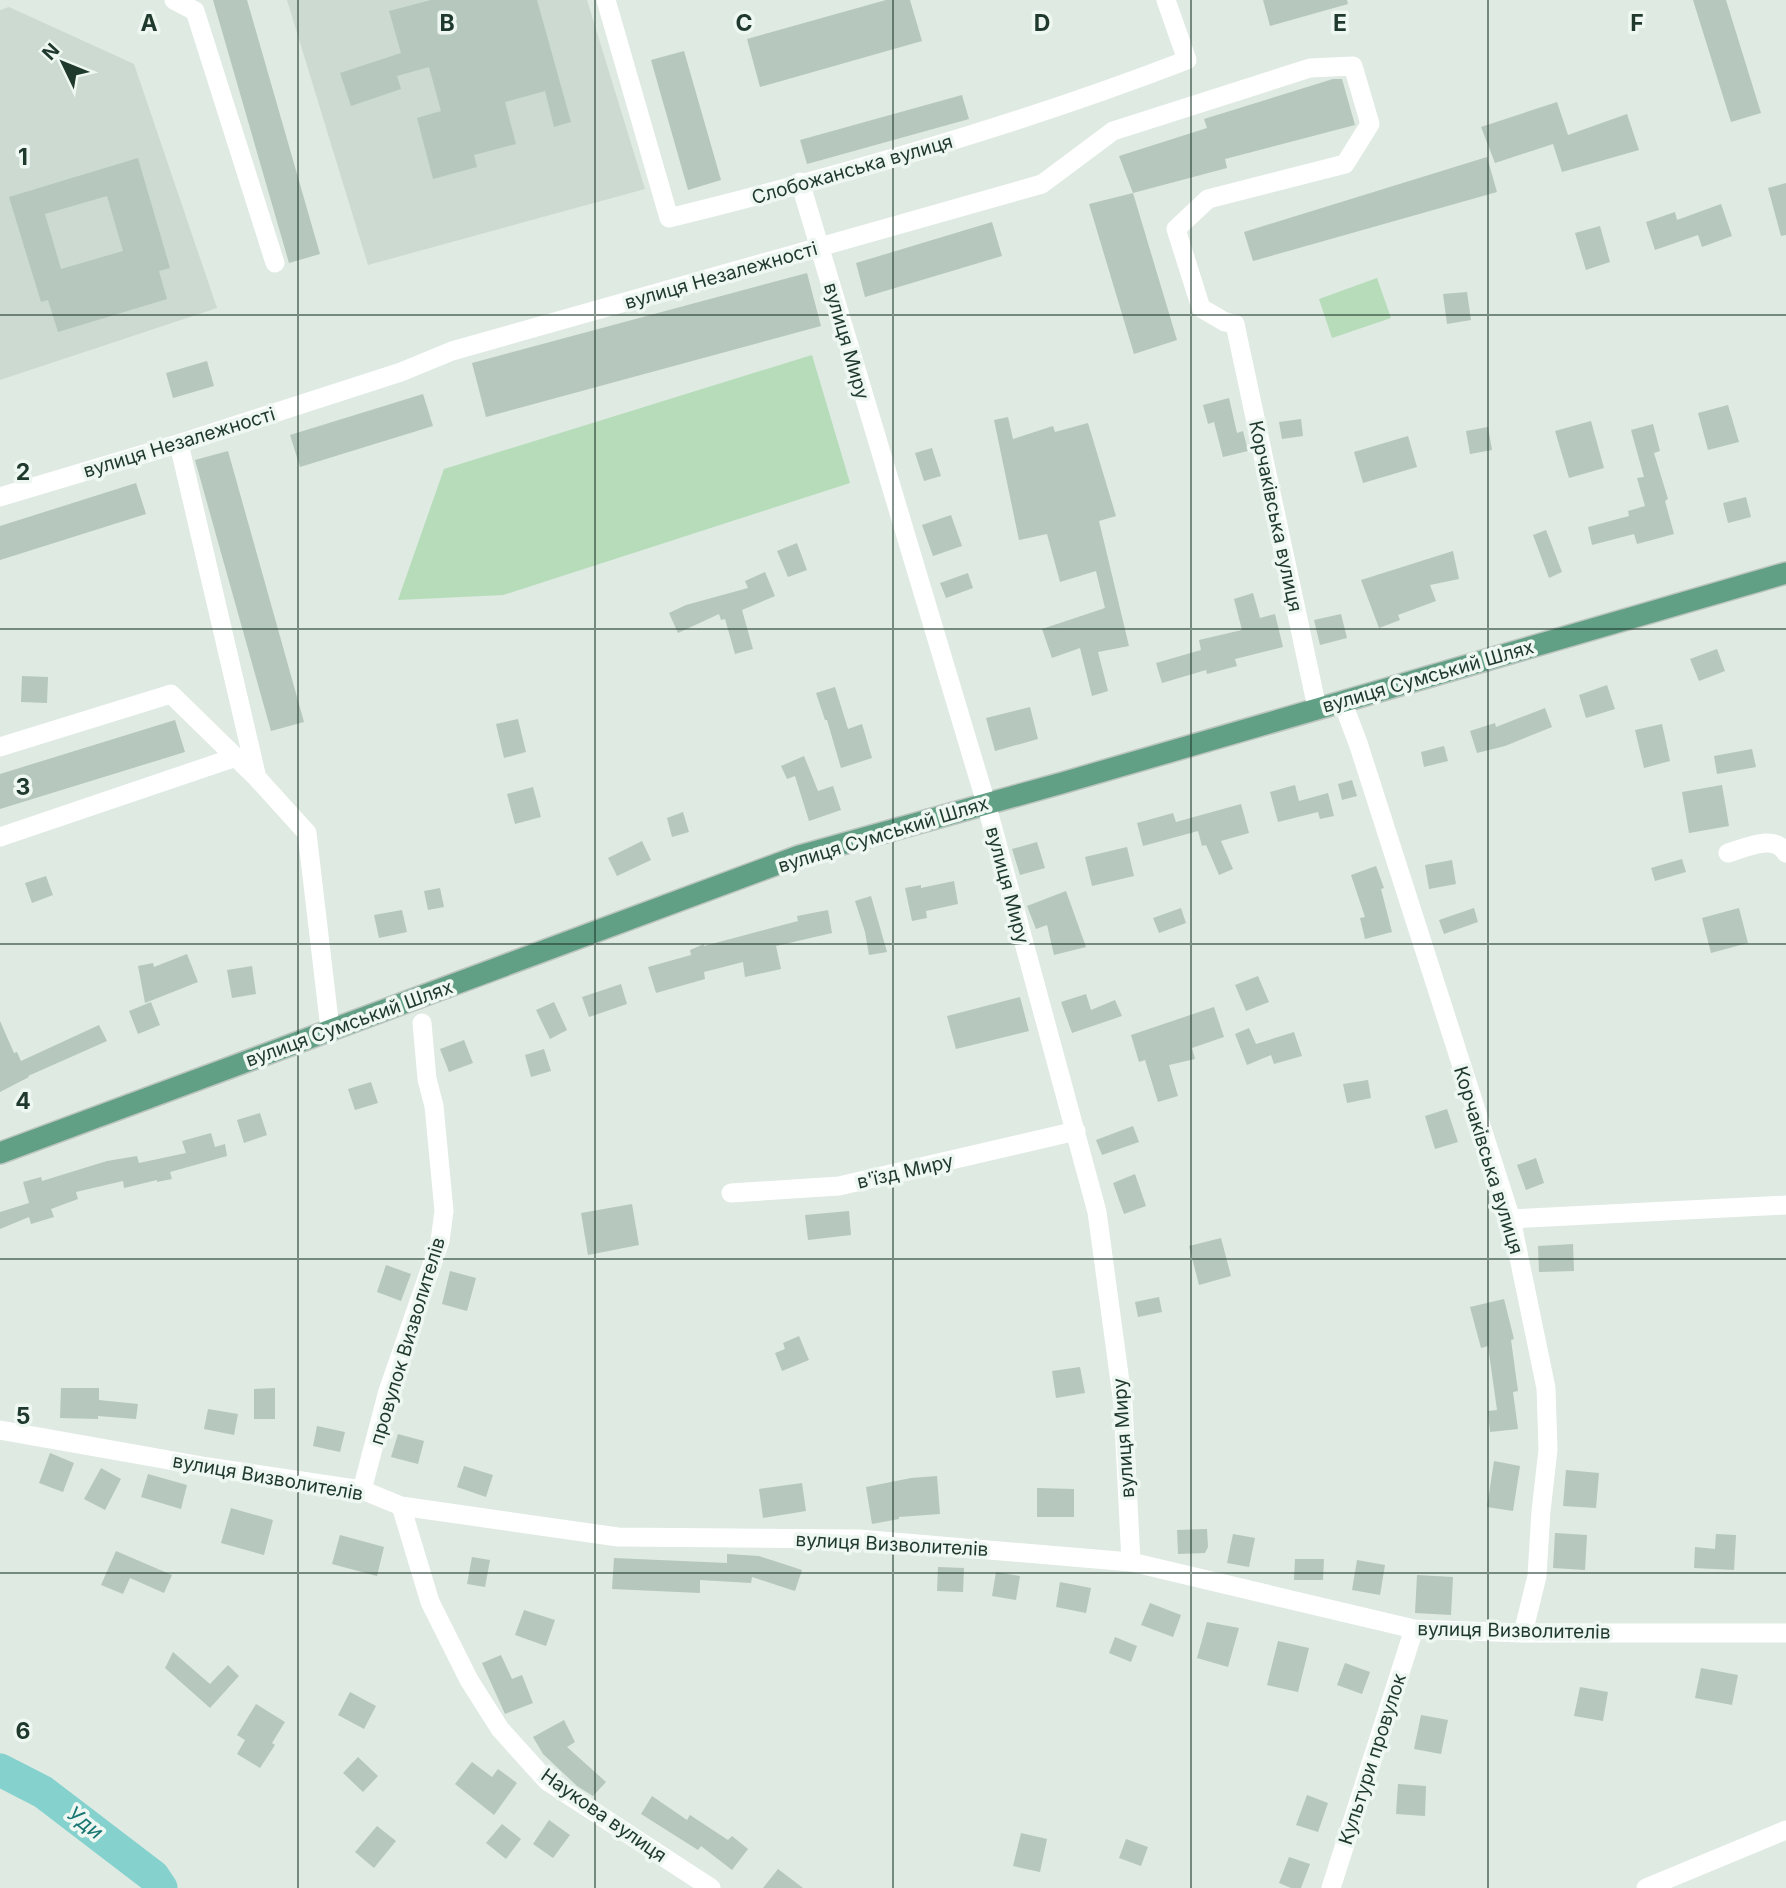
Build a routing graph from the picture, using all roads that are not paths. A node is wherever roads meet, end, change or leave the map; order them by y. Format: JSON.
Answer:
{"nodes":[{"id":1,"x":174,"y":0,"type":"edge"},
{"id":2,"x":606,"y":0,"type":"edge"},
{"id":3,"x":1166,"y":0,"type":"edge"},
{"id":4,"x":800,"y":183,"type":"junction"},
{"id":5,"x":820,"y":247,"type":"junction"},
{"id":6,"x":275,"y":263,"type":"dead end"},
{"id":7,"x":1235,"y":324,"type":"joint"},
{"id":8,"x":178,"y":444,"type":"junction"},
{"id":9,"x":0,"y":497,"type":"edge"},
{"id":10,"x":1786,"y":573,"type":"edge"},
{"id":11,"x":1342,"y":701,"type":"junction"},
{"id":12,"x":1317,"y":708,"type":"junction"},
{"id":13,"x":0,"y":747,"type":"edge"},
{"id":14,"x":236,"y":757,"type":"junction"},
{"id":15,"x":257,"y":778,"type":"junction"},
{"id":16,"x":986,"y":803,"type":"junction"},
{"id":17,"x":0,"y":837,"type":"edge"},
{"id":18,"x":1728,"y":853,"type":"dead end"},
{"id":19,"x":1786,"y":853,"type":"edge"},
{"id":20,"x":422,"y":1023,"type":"dead end"},
{"id":21,"x":330,"y":1030,"type":"junction"},
{"id":22,"x":1076,"y":1131,"type":"junction"},
{"id":23,"x":0,"y":1153,"type":"edge"},
{"id":24,"x":731,"y":1193,"type":"dead end"},
{"id":25,"x":1786,"y":1205,"type":"edge"},
{"id":26,"x":1510,"y":1219,"type":"junction"},
{"id":27,"x":0,"y":1430,"type":"edge"},
{"id":28,"x":362,"y":1490,"type":"junction"},
{"id":29,"x":401,"y":1506,"type":"junction"},
{"id":30,"x":1131,"y":1562,"type":"junction"},
{"id":31,"x":1414,"y":1629,"type":"junction"},
{"id":32,"x":1523,"y":1633,"type":"junction"},
{"id":33,"x":1786,"y":1633,"type":"edge"},
{"id":34,"x":1786,"y":1830,"type":"edge"},
{"id":35,"x":711,"y":1888,"type":"edge"},
{"id":36,"x":1331,"y":1888,"type":"edge"},
{"id":37,"x":1646,"y":1888,"type":"edge"}],
"edges":[{"from":1,"to":6,"type":"street"},
{"from":2,"to":4,"type":"street","name":"Слобожанська вулиця"},
{"from":3,"to":4,"type":"street","name":"Слобожанська вулиця"},
{"from":4,"to":5,"type":"street","name":"вулиця Миру"},
{"from":5,"to":7,"type":"street","name":"вулиця Незалежності"},
{"from":5,"to":8,"type":"street","name":"вулиця Незалежності"},
{"from":5,"to":16,"type":"street","name":"вулиця Миру"},
{"from":7,"to":12,"type":"street","name":"Корчаківська вулиця"},
{"from":8,"to":9,"type":"street","name":"вулиця Незалежності"},
{"from":8,"to":15,"type":"street"},
{"from":10,"to":11,"type":"main road","name":"вулиця Сумський Шлях"},
{"from":11,"to":12,"type":"main road","name":"вулиця Сумський Шлях"},
{"from":11,"to":26,"type":"street","name":"Корчаківська вулиця"},
{"from":12,"to":16,"type":"main road","name":"вулиця Сумський Шлях"},
{"from":13,"to":14,"type":"street"},
{"from":14,"to":15,"type":"street"},
{"from":14,"to":17,"type":"street"},
{"from":15,"to":21,"type":"street"},
{"from":16,"to":21,"type":"main road","name":"вулиця Сумський Шлях"},
{"from":16,"to":22,"type":"street","name":"вулиця Миру"},
{"from":18,"to":19,"type":"street"},
{"from":20,"to":28,"type":"street","name":"провулок Визволителів"},
{"from":21,"to":23,"type":"main road","name":"вулиця Сумський Шлях"},
{"from":22,"to":24,"type":"street","name":"в'їзд Миру"},
{"from":22,"to":30,"type":"street","name":"вулиця Миру"},
{"from":25,"to":26,"type":"street"},
{"from":26,"to":32,"type":"street","name":"Корчаківська вулиця"},
{"from":27,"to":28,"type":"street","name":"вулиця Визволителів"},
{"from":28,"to":29,"type":"street","name":"вулиця Визволителів"},
{"from":29,"to":30,"type":"street","name":"вулиця Визволителів"},
{"from":29,"to":35,"type":"street","name":"Наукова вулиця"},
{"from":30,"to":31,"type":"street","name":"вулиця Визволителів"},
{"from":31,"to":32,"type":"street","name":"вулиця Визволителів"},
{"from":31,"to":36,"type":"street","name":"Культури провулок"},
{"from":32,"to":33,"type":"street","name":"вулиця Визволителів"},
{"from":34,"to":37,"type":"street"}]}
